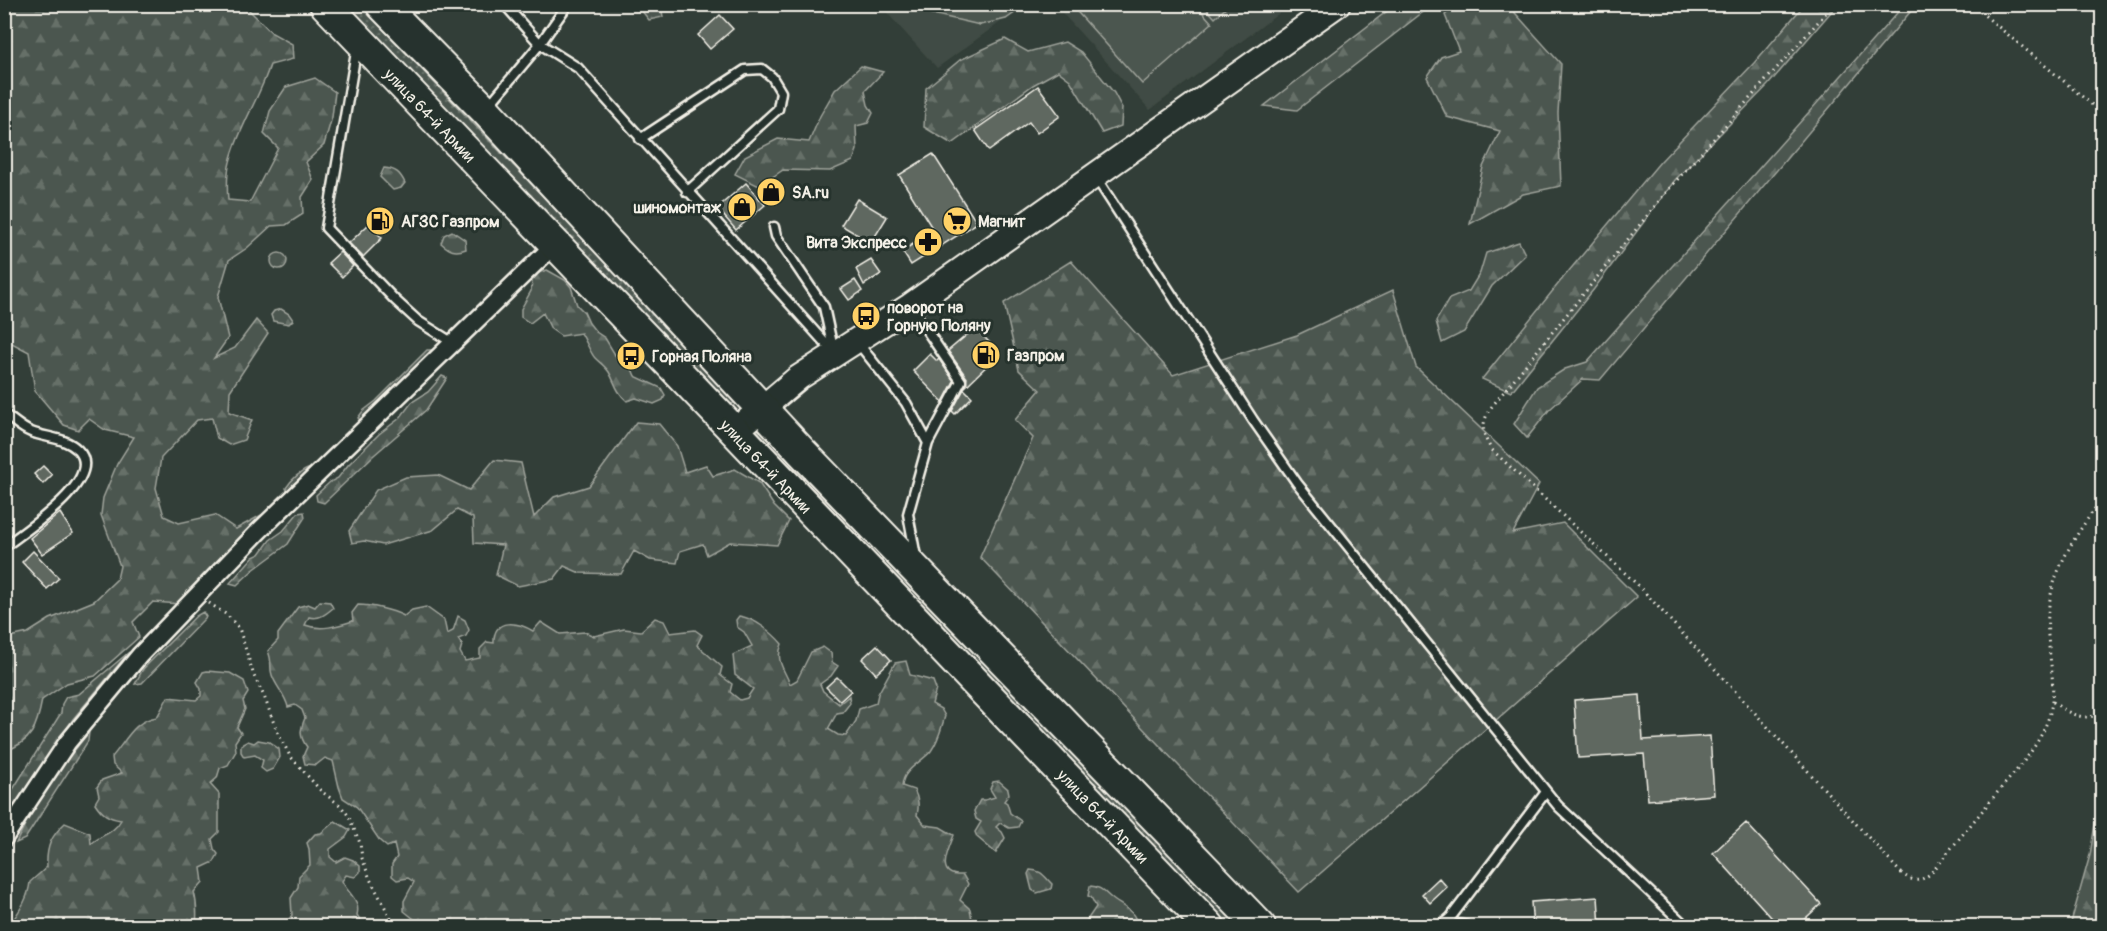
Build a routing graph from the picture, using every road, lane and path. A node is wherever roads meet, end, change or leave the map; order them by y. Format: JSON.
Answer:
{"nodes":[{"id":1,"x":325,"y":4,"type":"edge"},
{"id":2,"x":381,"y":4,"type":"edge"},
{"id":3,"x":504,"y":4,"type":"edge"},
{"id":4,"x":568,"y":4,"type":"edge"},
{"id":5,"x":1338,"y":4,"type":"edge"},
{"id":6,"x":1834,"y":4,"type":"edge"},
{"id":7,"x":1971,"y":4,"type":"edge"},
{"id":8,"x":358,"y":39,"type":"junction"},
{"id":9,"x":540,"y":44,"type":"junction"},
{"id":10,"x":485,"y":110,"type":"junction"},
{"id":11,"x":2103,"y":113,"type":"edge"},
{"id":12,"x":640,"y":139,"type":"junction"},
{"id":13,"x":1095,"y":176,"type":"junction"},
{"id":14,"x":687,"y":192,"type":"junction"},
{"id":15,"x":774,"y":227,"type":"dead end"},
{"id":16,"x":554,"y":245,"type":"junction"},
{"id":17,"x":910,"y":306,"type":"junction"},
{"id":18,"x":856,"y":340,"type":"junction"},
{"id":19,"x":453,"y":343,"type":"junction"},
{"id":20,"x":834,"y":353,"type":"junction"},
{"id":21,"x":762,"y":407,"type":"junction"},
{"id":22,"x":4,"y":414,"type":"edge"},
{"id":23,"x":734,"y":432,"type":"junction"},
{"id":24,"x":928,"y":443,"type":"junction"},
{"id":25,"x":2103,"y":499,"type":"edge"},
{"id":26,"x":4,"y":547,"type":"edge"},
{"id":27,"x":920,"y":572,"type":"junction"},
{"id":28,"x":198,"y":595,"type":"junction"},
{"id":29,"x":2053,"y":702,"type":"junction"},
{"id":30,"x":2103,"y":711,"type":"edge"},
{"id":31,"x":1546,"y":792,"type":"junction"},
{"id":32,"x":4,"y":838,"type":"edge"},
{"id":33,"x":1443,"y":924,"type":"edge"},
{"id":34,"x":394,"y":927,"type":"edge"},
{"id":35,"x":1209,"y":927,"type":"edge"},
{"id":36,"x":1260,"y":927,"type":"edge"},
{"id":37,"x":1467,"y":927,"type":"edge"},
{"id":38,"x":1686,"y":927,"type":"edge"}],
"edges":[{"from":1,"to":8,"type":"highway","name":"улица 64-й Армии"},
{"from":2,"to":10,"type":"highway"},
{"from":3,"to":9,"type":"lane"},
{"from":4,"to":9,"type":"lane"},
{"from":5,"to":13,"type":"main road"},
{"from":6,"to":29,"type":"path"},
{"from":7,"to":11,"type":"path"},
{"from":8,"to":16,"type":"highway","name":"улица 64-й Армии"},
{"from":8,"to":19,"type":"lane"},
{"from":9,"to":10,"type":"lane"},
{"from":9,"to":12,"type":"lane"},
{"from":10,"to":21,"type":"highway"},
{"from":12,"to":14,"type":"lane"},
{"from":12,"to":14,"type":"lane"},
{"from":13,"to":17,"type":"main road"},
{"from":13,"to":31,"type":"lane"},
{"from":14,"to":20,"type":"lane"},
{"from":15,"to":20,"type":"lane"},
{"from":16,"to":19,"type":"street"},
{"from":16,"to":23,"type":"highway","name":"улица 64-й Армии"},
{"from":17,"to":18,"type":"main road"},
{"from":17,"to":24,"type":"lane"},
{"from":18,"to":20,"type":"main road"},
{"from":18,"to":24,"type":"lane"},
{"from":19,"to":28,"type":"street"},
{"from":20,"to":21,"type":"main road"},
{"from":21,"to":23,"type":"main road"},
{"from":21,"to":27,"type":"highway"},
{"from":22,"to":26,"type":"lane"},
{"from":23,"to":35,"type":"highway","name":"улица 64-й Армии"},
{"from":24,"to":27,"type":"lane"},
{"from":25,"to":29,"type":"path"},
{"from":27,"to":36,"type":"highway"},
{"from":28,"to":32,"type":"street"},
{"from":28,"to":34,"type":"path"},
{"from":29,"to":30,"type":"path"},
{"from":31,"to":33,"type":"lane"},
{"from":31,"to":38,"type":"lane"},
{"from":33,"to":37,"type":"lane"}]}
